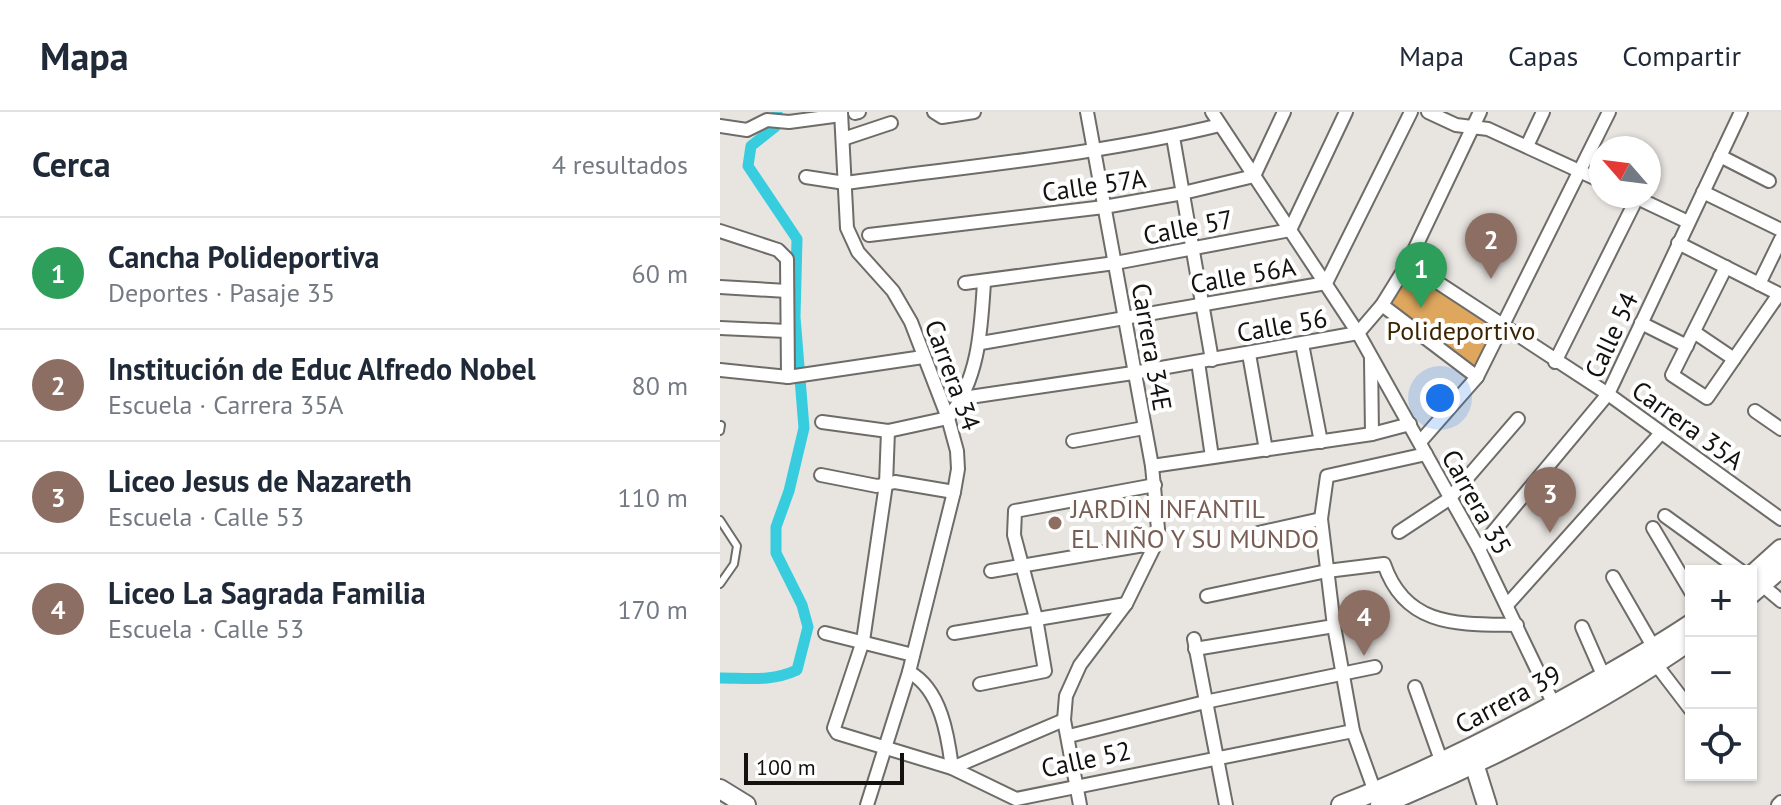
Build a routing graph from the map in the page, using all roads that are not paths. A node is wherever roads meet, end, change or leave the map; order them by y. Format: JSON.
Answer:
{"nodes":[{"id":1,"x":974,"y":112,"type":"edge"},
{"id":2,"x":1087,"y":112,"type":"edge"},
{"id":3,"x":1212,"y":112,"type":"edge"},
{"id":4,"x":1284,"y":112,"type":"edge"},
{"id":5,"x":1346,"y":112,"type":"edge"},
{"id":6,"x":1411,"y":112,"type":"edge"},
{"id":7,"x":1428,"y":112,"type":"edge"},
{"id":8,"x":1480,"y":112,"type":"edge"},
{"id":9,"x":1543,"y":112,"type":"edge"},
{"id":10,"x":1609,"y":112,"type":"edge"},
{"id":11,"x":1741,"y":112,"type":"edge"},
{"id":12,"x":849,"y":113,"type":"edge"},
{"id":13,"x":938,"y":115,"type":"edge"},
{"id":14,"x":769,"y":117,"type":"edge"},
{"id":15,"x":891,"y":123,"type":"dead end"},
{"id":16,"x":1220,"y":125,"type":"junction"},
{"id":17,"x":720,"y":126,"type":"edge"},
{"id":18,"x":1473,"y":127,"type":"junction"},
{"id":19,"x":1173,"y":137,"type":"junction"},
{"id":20,"x":843,"y":139,"type":"junction"},
{"id":21,"x":1527,"y":146,"type":"junction"},
{"id":22,"x":1095,"y":149,"type":"junction"},
{"id":23,"x":1720,"y":156,"type":"junction"},
{"id":24,"x":1581,"y":171,"type":"junction"},
{"id":25,"x":1589,"y":175,"type":"edge"},
{"id":26,"x":1254,"y":176,"type":"junction"},
{"id":27,"x":806,"y":177,"type":"dead end"},
{"id":28,"x":1769,"y":181,"type":"dead end"},
{"id":29,"x":845,"y":183,"type":"junction"},
{"id":30,"x":1703,"y":192,"type":"junction"},
{"id":31,"x":1183,"y":193,"type":"junction"},
{"id":32,"x":1104,"y":207,"type":"junction"},
{"id":33,"x":1630,"y":208,"type":"edge"},
{"id":34,"x":1658,"y":208,"type":"edge"},
{"id":35,"x":1688,"y":222,"type":"junction"},
{"id":36,"x":1290,"y":230,"type":"junction"},
{"id":37,"x":1781,"y":230,"type":"edge"},
{"id":38,"x":720,"y":231,"type":"edge"},
{"id":39,"x":869,"y":235,"type":"dead end"},
{"id":40,"x":1781,"y":239,"type":"edge"},
{"id":41,"x":1678,"y":243,"type":"junction"},
{"id":42,"x":1193,"y":248,"type":"junction"},
{"id":43,"x":1115,"y":263,"type":"junction"},
{"id":44,"x":1408,"y":263,"type":"junction"},
{"id":45,"x":1726,"y":267,"type":"junction"},
{"id":46,"x":984,"y":282,"type":"junction"},
{"id":47,"x":965,"y":283,"type":"dead end"},
{"id":48,"x":1326,"y":283,"type":"junction"},
{"id":49,"x":1759,"y":284,"type":"junction"},
{"id":50,"x":720,"y":287,"type":"edge"},
{"id":51,"x":787,"y":291,"type":"junction"},
{"id":52,"x":1780,"y":294,"type":"edge"},
{"id":53,"x":1201,"y":305,"type":"junction"},
{"id":54,"x":1382,"y":305,"type":"junction"},
{"id":55,"x":1125,"y":318,"type":"junction"},
{"id":56,"x":1641,"y":323,"type":"junction"},
{"id":57,"x":1503,"y":325,"type":"junction"},
{"id":58,"x":720,"y":328,"type":"edge"},
{"id":59,"x":787,"y":331,"type":"junction"},
{"id":60,"x":1694,"y":332,"type":"junction"},
{"id":61,"x":1358,"y":333,"type":"junction"},
{"id":62,"x":981,"y":343,"type":"junction"},
{"id":63,"x":1302,"y":344,"type":"junction"},
{"id":64,"x":1687,"y":346,"type":"junction"},
{"id":65,"x":1249,"y":354,"type":"junction"},
{"id":66,"x":1371,"y":356,"type":"junction"},
{"id":67,"x":923,"y":357,"type":"junction"},
{"id":68,"x":1734,"y":359,"type":"junction"},
{"id":69,"x":1212,"y":360,"type":"junction"},
{"id":70,"x":1198,"y":362,"type":"junction"},
{"id":71,"x":1555,"y":362,"type":"junction"},
{"id":72,"x":720,"y":370,"type":"edge"},
{"id":73,"x":1133,"y":373,"type":"junction"},
{"id":74,"x":797,"y":376,"type":"junction"},
{"id":75,"x":1477,"y":377,"type":"junction"},
{"id":76,"x":1608,"y":394,"type":"junction"},
{"id":77,"x":963,"y":398,"type":"junction"},
{"id":78,"x":1755,"y":411,"type":"dead end"},
{"id":79,"x":948,"y":418,"type":"junction"},
{"id":80,"x":1518,"y":419,"type":"dead end"},
{"id":81,"x":822,"y":422,"type":"dead end"},
{"id":82,"x":1410,"y":424,"type":"junction"},
{"id":83,"x":1144,"y":428,"type":"junction"},
{"id":84,"x":1781,"y":429,"type":"edge"},
{"id":85,"x":888,"y":431,"type":"junction"},
{"id":86,"x":1661,"y":433,"type":"junction"},
{"id":87,"x":1372,"y":434,"type":"junction"},
{"id":88,"x":1073,"y":441,"type":"dead end"},
{"id":89,"x":1321,"y":442,"type":"junction"},
{"id":90,"x":1423,"y":448,"type":"junction"},
{"id":91,"x":1266,"y":450,"type":"junction"},
{"id":92,"x":1212,"y":457,"type":"junction"},
{"id":93,"x":1152,"y":466,"type":"junction"},
{"id":94,"x":821,"y":475,"type":"dead end"},
{"id":95,"x":886,"y":484,"type":"junction"},
{"id":96,"x":1155,"y":485,"type":"junction"},
{"id":97,"x":954,"y":492,"type":"junction"},
{"id":98,"x":1449,"y":499,"type":"junction"},
{"id":99,"x":1665,"y":516,"type":"dead end"},
{"id":100,"x":1321,"y":519,"type":"junction"},
{"id":101,"x":1781,"y":519,"type":"edge"},
{"id":102,"x":720,"y":520,"type":"edge"},
{"id":103,"x":1653,"y":528,"type":"dead end"},
{"id":104,"x":1399,"y":532,"type":"dead end"},
{"id":105,"x":1258,"y":533,"type":"dead end"},
{"id":106,"x":1156,"y":543,"type":"junction"},
{"id":107,"x":1479,"y":549,"type":"junction"},
{"id":108,"x":1781,"y":549,"type":"edge"},
{"id":109,"x":1733,"y":565,"type":"edge"},
{"id":110,"x":1023,"y":566,"type":"junction"},
{"id":111,"x":1781,"y":568,"type":"edge"},
{"id":112,"x":991,"y":571,"type":"dead end"},
{"id":113,"x":1327,"y":571,"type":"junction"},
{"id":114,"x":1613,"y":577,"type":"dead end"},
{"id":115,"x":1685,"y":582,"type":"edge"},
{"id":116,"x":1757,"y":582,"type":"edge"},
{"id":117,"x":720,"y":584,"type":"edge"},
{"id":118,"x":1757,"y":584,"type":"edge"},
{"id":119,"x":1757,"y":586,"type":"edge"},
{"id":120,"x":1207,"y":596,"type":"dead end"},
{"id":121,"x":1781,"y":601,"type":"edge"},
{"id":122,"x":1126,"y":604,"type":"junction"},
{"id":123,"x":1507,"y":605,"type":"junction"},
{"id":124,"x":1036,"y":618,"type":"junction"},
{"id":125,"x":1517,"y":625,"type":"junction"},
{"id":126,"x":1334,"y":626,"type":"junction"},
{"id":127,"x":1582,"y":627,"type":"dead end"},
{"id":128,"x":1685,"y":629,"type":"edge"},
{"id":129,"x":825,"y":633,"type":"dead end"},
{"id":130,"x":954,"y":633,"type":"dead end"},
{"id":131,"x":863,"y":641,"type":"junction"},
{"id":132,"x":1685,"y":643,"type":"edge"},
{"id":133,"x":913,"y":655,"type":"junction"},
{"id":134,"x":1654,"y":656,"type":"junction"},
{"id":135,"x":1375,"y":667,"type":"dead end"},
{"id":136,"x":909,"y":672,"type":"junction"},
{"id":137,"x":1345,"y":675,"type":"junction"},
{"id":138,"x":1604,"y":677,"type":"junction"},
{"id":139,"x":980,"y":684,"type":"dead end"},
{"id":140,"x":1415,"y":687,"type":"dead end"},
{"id":141,"x":1205,"y":702,"type":"junction"},
{"id":142,"x":1690,"y":709,"type":"edge"},
{"id":143,"x":1557,"y":711,"type":"junction"},
{"id":144,"x":1064,"y":720,"type":"junction"},
{"id":145,"x":1353,"y":731,"type":"junction"},
{"id":146,"x":1069,"y":736,"type":"junction"},
{"id":147,"x":886,"y":749,"type":"junction"},
{"id":148,"x":1471,"y":757,"type":"junction"},
{"id":149,"x":1216,"y":758,"type":"junction"},
{"id":150,"x":1442,"y":763,"type":"junction"},
{"id":151,"x":952,"y":768,"type":"junction"},
{"id":152,"x":1078,"y":788,"type":"junction"},
{"id":153,"x":720,"y":789,"type":"edge"},
{"id":154,"x":1377,"y":798,"type":"edge"},
{"id":155,"x":1418,"y":798,"type":"edge"},
{"id":156,"x":720,"y":801,"type":"edge"},
{"id":157,"x":732,"y":805,"type":"edge"},
{"id":158,"x":746,"y":805,"type":"edge"},
{"id":159,"x":867,"y":805,"type":"edge"},
{"id":160,"x":1080,"y":805,"type":"edge"},
{"id":161,"x":1226,"y":805,"type":"edge"},
{"id":162,"x":1341,"y":805,"type":"edge"},
{"id":163,"x":1487,"y":805,"type":"edge"}],
"edges":[{"from":1,"to":13,"type":"street"},
{"from":2,"to":22,"type":"street","name":"Carrera 34E"},
{"from":3,"to":16,"type":"street","name":"Carrera 35"},
{"from":4,"to":26,"type":"street"},
{"from":5,"to":36,"type":"street"},
{"from":6,"to":48,"type":"street","name":"Calle 56A"},
{"from":7,"to":18,"type":"street"},
{"from":8,"to":18,"type":"street","name":"Calle 56"},
{"from":9,"to":21,"type":"street"},
{"from":10,"to":24,"type":"street"},
{"from":11,"to":23,"type":"street","name":"Calle 54"},
{"from":12,"to":14,"type":"street"},
{"from":12,"to":20,"type":"street","name":"Carrera 34"},
{"from":14,"to":17,"type":"street"},
{"from":15,"to":20,"type":"street"},
{"from":16,"to":19,"type":"street"},
{"from":16,"to":26,"type":"street","name":"Carrera 35"},
{"from":18,"to":21,"type":"street"},
{"from":18,"to":44,"type":"street","name":"Calle 56"},
{"from":19,"to":22,"type":"street"},
{"from":19,"to":31,"type":"street"},
{"from":20,"to":29,"type":"street","name":"Carrera 34"},
{"from":21,"to":24,"type":"street"},
{"from":22,"to":29,"type":"street"},
{"from":22,"to":32,"type":"street","name":"Carrera 34E"},
{"from":23,"to":28,"type":"street"},
{"from":23,"to":30,"type":"street","name":"Calle 54"},
{"from":24,"to":25,"type":"street"},
{"from":24,"to":57,"type":"street"},
{"from":26,"to":31,"type":"street","name":"Calle 57A"},
{"from":26,"to":36,"type":"street","name":"Carrera 35"},
{"from":27,"to":29,"type":"street"},
{"from":29,"to":67,"type":"street","name":"Carrera 34"},
{"from":30,"to":35,"type":"street","name":"Calle 54"},
{"from":30,"to":37,"type":"street"},
{"from":31,"to":32,"type":"street","name":"Calle 57A"},
{"from":31,"to":42,"type":"street"},
{"from":32,"to":39,"type":"street","name":"Calle 57A"},
{"from":32,"to":43,"type":"street","name":"Carrera 34E"},
{"from":33,"to":71,"type":"street"},
{"from":34,"to":35,"type":"street"},
{"from":35,"to":41,"type":"street","name":"Calle 54"},
{"from":36,"to":42,"type":"street","name":"Calle 57"},
{"from":36,"to":48,"type":"street","name":"Carrera 35"},
{"from":38,"to":51,"type":"street"},
{"from":40,"to":49,"type":"street"},
{"from":41,"to":45,"type":"street"},
{"from":41,"to":56,"type":"street","name":"Calle 54"},
{"from":42,"to":43,"type":"street","name":"Calle 57"},
{"from":42,"to":53,"type":"street"},
{"from":43,"to":46,"type":"street","name":"Calle 57"},
{"from":43,"to":55,"type":"street","name":"Carrera 34E"},
{"from":44,"to":54,"type":"street","name":"Calle 56"},
{"from":44,"to":57,"type":"street","name":"Carrera 35A"},
{"from":45,"to":49,"type":"street"},
{"from":45,"to":60,"type":"street"},
{"from":46,"to":47,"type":"street","name":"Calle 57"},
{"from":46,"to":62,"type":"street"},
{"from":48,"to":53,"type":"street","name":"Calle 56A"},
{"from":48,"to":61,"type":"street","name":"Carrera 35"},
{"from":49,"to":52,"type":"street"},
{"from":50,"to":51,"type":"street"},
{"from":51,"to":59,"type":"street"},
{"from":52,"to":68,"type":"street"},
{"from":53,"to":55,"type":"street","name":"Calle 56A"},
{"from":53,"to":69,"type":"street"},
{"from":54,"to":61,"type":"street","name":"Calle 56"},
{"from":54,"to":75,"type":"street"},
{"from":55,"to":62,"type":"street","name":"Calle 56A"},
{"from":55,"to":73,"type":"street","name":"Carrera 34E"},
{"from":56,"to":64,"type":"street"},
{"from":56,"to":76,"type":"street","name":"Calle 54"},
{"from":57,"to":71,"type":"street","name":"Carrera 35A"},
{"from":57,"to":75,"type":"street"},
{"from":58,"to":59,"type":"street"},
{"from":59,"to":74,"type":"street"},
{"from":60,"to":64,"type":"street"},
{"from":60,"to":68,"type":"street"},
{"from":61,"to":63,"type":"street","name":"Calle 56"},
{"from":61,"to":66,"type":"street","name":"Carrera 35"},
{"from":62,"to":77,"type":"street"},
{"from":63,"to":65,"type":"street","name":"Calle 56"},
{"from":63,"to":89,"type":"street"},
{"from":64,"to":68,"type":"street"},
{"from":65,"to":69,"type":"street","name":"Calle 56"},
{"from":65,"to":91,"type":"street"},
{"from":66,"to":82,"type":"street","name":"Carrera 35"},
{"from":66,"to":87,"type":"street"},
{"from":67,"to":74,"type":"street"},
{"from":67,"to":79,"type":"street","name":"Carrera 34"},
{"from":69,"to":70,"type":"street","name":"Calle 56"},
{"from":70,"to":73,"type":"street","name":"Calle 56"},
{"from":70,"to":92,"type":"street"},
{"from":71,"to":76,"type":"street","name":"Carrera 35A"},
{"from":72,"to":74,"type":"street"},
{"from":73,"to":77,"type":"street","name":"Calle 56"},
{"from":73,"to":83,"type":"street","name":"Carrera 34E"},
{"from":75,"to":90,"type":"street"},
{"from":76,"to":86,"type":"street","name":"Carrera 35A"},
{"from":76,"to":107,"type":"street","name":"Calle 54"},
{"from":77,"to":79,"type":"street"},
{"from":78,"to":84,"type":"street"},
{"from":79,"to":85,"type":"street"},
{"from":79,"to":97,"type":"street","name":"Carrera 34"},
{"from":80,"to":98,"type":"street"},
{"from":81,"to":85,"type":"street"},
{"from":82,"to":87,"type":"street"},
{"from":82,"to":90,"type":"street","name":"Carrera 35"},
{"from":83,"to":88,"type":"street"},
{"from":83,"to":93,"type":"street","name":"Carrera 34E"},
{"from":85,"to":95,"type":"street"},
{"from":86,"to":101,"type":"street","name":"Carrera 35A"},
{"from":86,"to":123,"type":"street"},
{"from":87,"to":89,"type":"street"},
{"from":89,"to":91,"type":"street"},
{"from":90,"to":98,"type":"street","name":"Carrera 35"},
{"from":90,"to":100,"type":"street"},
{"from":91,"to":92,"type":"street"},
{"from":92,"to":93,"type":"street"},
{"from":93,"to":96,"type":"street","name":"Carrera 34E"},
{"from":94,"to":95,"type":"street"},
{"from":95,"to":97,"type":"street"},
{"from":95,"to":131,"type":"street"},
{"from":96,"to":106,"type":"street","name":"Carrera 34E"},
{"from":96,"to":110,"type":"street"},
{"from":97,"to":133,"type":"street","name":"Carrera 34"},
{"from":98,"to":104,"type":"street"},
{"from":98,"to":107,"type":"street","name":"Carrera 35"},
{"from":99,"to":109,"type":"street"},
{"from":100,"to":105,"type":"street"},
{"from":100,"to":113,"type":"street"},
{"from":102,"to":117,"type":"lane"},
{"from":103,"to":115,"type":"street"},
{"from":106,"to":110,"type":"street"},
{"from":106,"to":122,"type":"street"},
{"from":107,"to":123,"type":"street","name":"Carrera 35"},
{"from":108,"to":116,"type":"main road"},
{"from":110,"to":112,"type":"street"},
{"from":110,"to":124,"type":"street"},
{"from":111,"to":118,"type":"main road"},
{"from":113,"to":120,"type":"street"},
{"from":113,"to":125,"type":"street"},
{"from":113,"to":126,"type":"street"},
{"from":114,"to":134,"type":"street"},
{"from":119,"to":121,"type":"street"},
{"from":122,"to":124,"type":"street"},
{"from":122,"to":144,"type":"street"},
{"from":123,"to":125,"type":"street","name":"Carrera 35"},
{"from":124,"to":130,"type":"street"},
{"from":124,"to":139,"type":"street"},
{"from":125,"to":143,"type":"street","name":"Carrera 35"},
{"from":126,"to":137,"type":"street"},
{"from":126,"to":141,"type":"street"},
{"from":127,"to":138,"type":"street"},
{"from":128,"to":134,"type":"main road","name":"Carrera 39"},
{"from":129,"to":131,"type":"street"},
{"from":131,"to":133,"type":"street"},
{"from":131,"to":147,"type":"street","name":"Calle 52"},
{"from":132,"to":134,"type":"main road","name":"Carrera 39"},
{"from":133,"to":136,"type":"street","name":"Carrera 34"},
{"from":134,"to":138,"type":"main road","name":"Carrera 39"},
{"from":134,"to":142,"type":"street"},
{"from":134,"to":143,"type":"main road","name":"Carrera 39"},
{"from":135,"to":137,"type":"street"},
{"from":136,"to":147,"type":"street","name":"Carrera 34"},
{"from":136,"to":151,"type":"street"},
{"from":137,"to":141,"type":"street"},
{"from":137,"to":145,"type":"street"},
{"from":138,"to":143,"type":"main road","name":"Carrera 39"},
{"from":140,"to":150,"type":"street"},
{"from":141,"to":146,"type":"street"},
{"from":141,"to":149,"type":"street"},
{"from":143,"to":148,"type":"main road","name":"Carrera 39"},
{"from":144,"to":146,"type":"street"},
{"from":144,"to":151,"type":"street"},
{"from":145,"to":149,"type":"street","name":"Calle 52"},
{"from":145,"to":154,"type":"street"},
{"from":146,"to":152,"type":"street"},
{"from":147,"to":151,"type":"street","name":"Calle 52"},
{"from":147,"to":159,"type":"street","name":"Carrera 34"},
{"from":148,"to":150,"type":"main road","name":"Carrera 39"},
{"from":148,"to":155,"type":"main road","name":"Carrera 39"},
{"from":148,"to":163,"type":"main road"},
{"from":149,"to":152,"type":"street","name":"Calle 52"},
{"from":149,"to":161,"type":"street"},
{"from":150,"to":154,"type":"main road","name":"Carrera 39"},
{"from":151,"to":152,"type":"street","name":"Calle 52"},
{"from":152,"to":160,"type":"street"},
{"from":153,"to":158,"type":"main road"},
{"from":154,"to":155,"type":"main road","name":"Carrera 39"},
{"from":154,"to":162,"type":"main road","name":"Carrera 39"},
{"from":156,"to":157,"type":"main road"}]}
